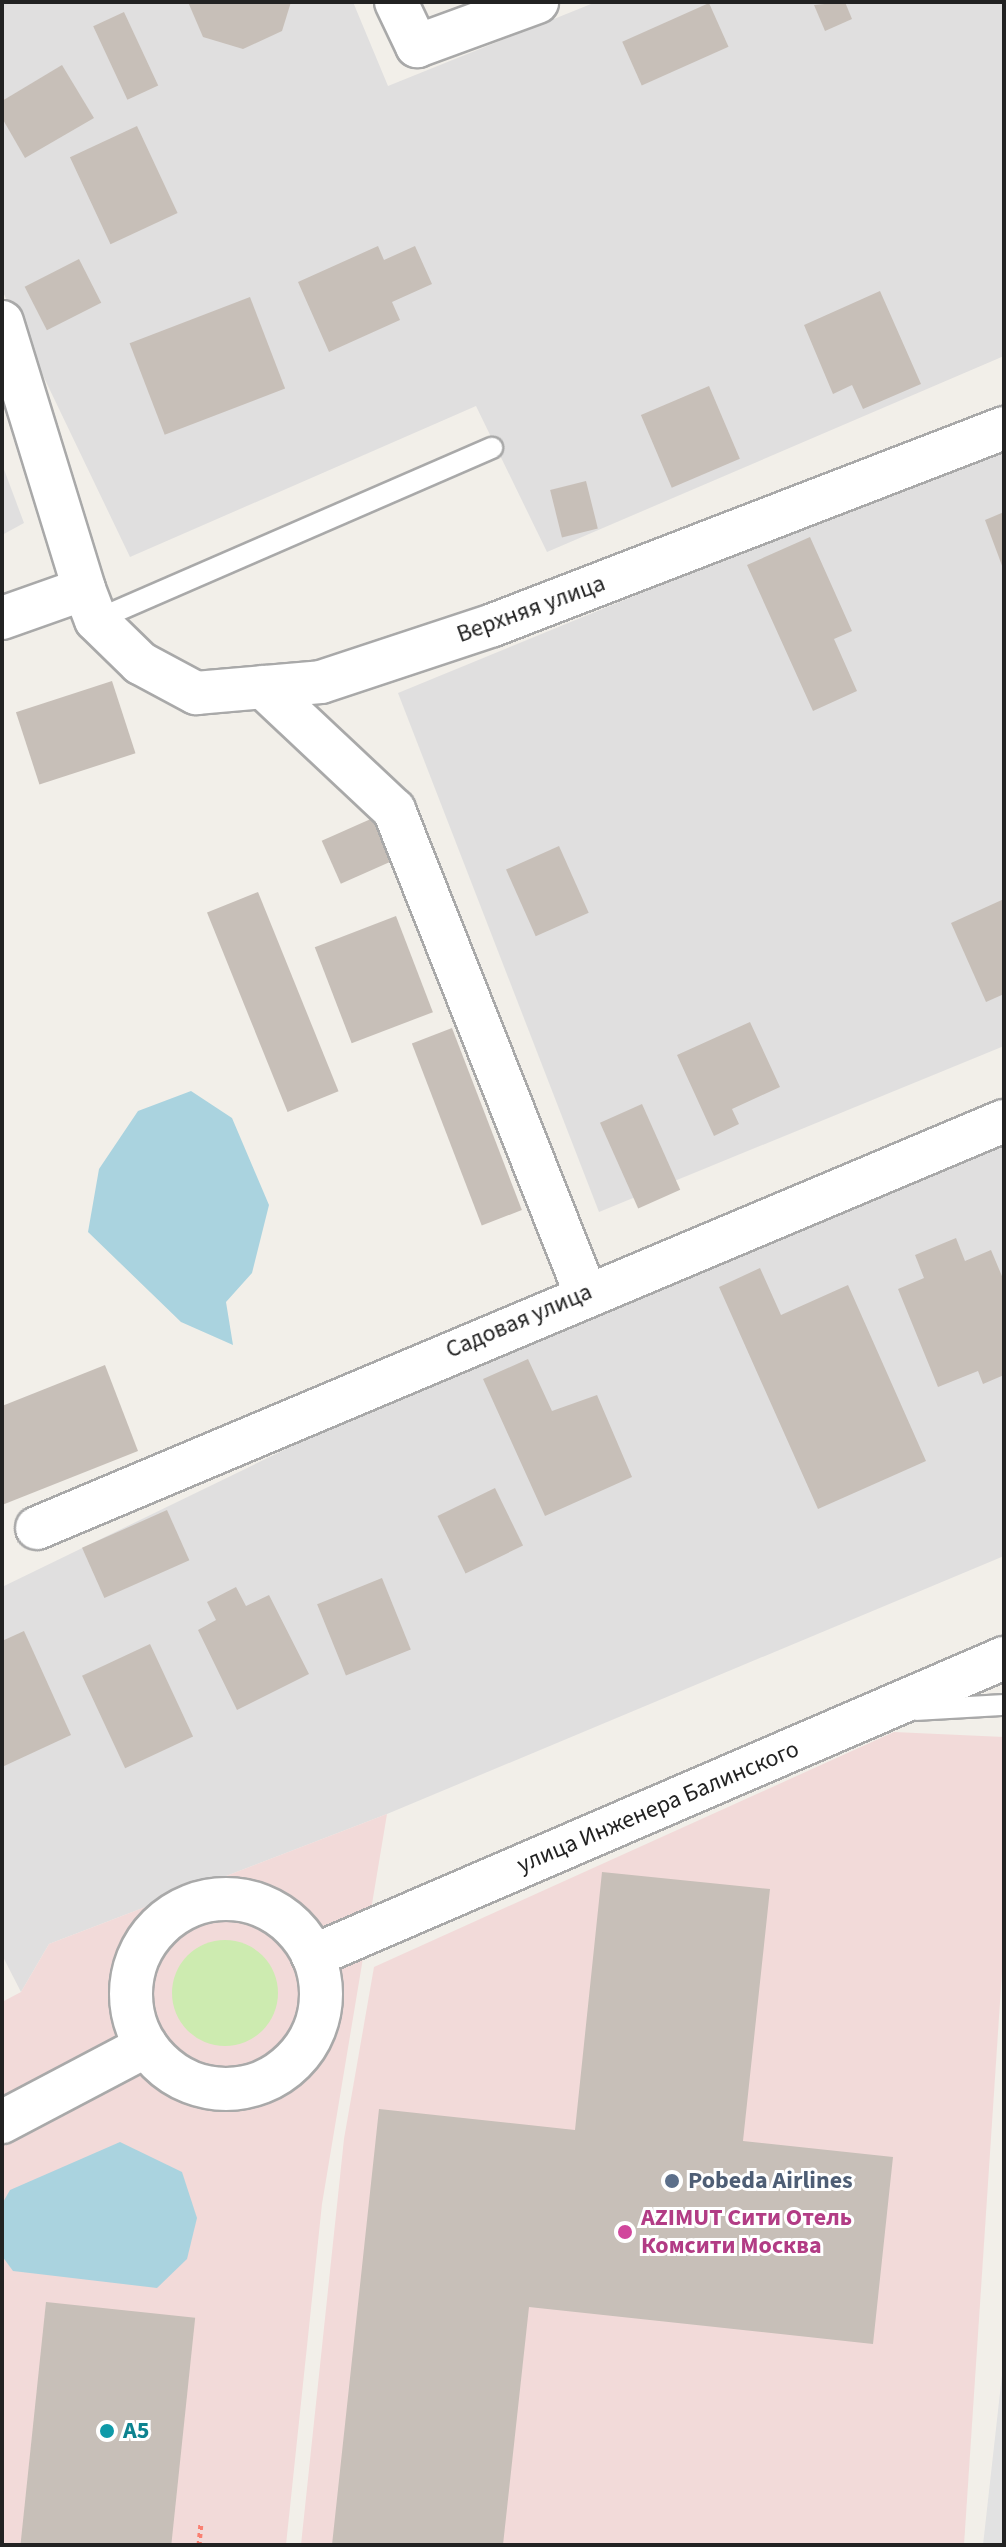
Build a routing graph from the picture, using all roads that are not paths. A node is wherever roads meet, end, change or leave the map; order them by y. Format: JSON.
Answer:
{"nodes":[{"id":1,"x":396,"y":2,"type":"edge"},
{"id":2,"x":537,"y":2,"type":"edge"},
{"id":3,"x":2,"y":322,"type":"edge"},
{"id":4,"x":1004,"y":428,"type":"edge"},
{"id":5,"x":492,"y":448,"type":"dead end"},
{"id":6,"x":90,"y":605,"type":"junction"},
{"id":7,"x":2,"y":618,"type":"edge"},
{"id":8,"x":263,"y":687,"type":"junction"},
{"id":9,"x":1004,"y":1121,"type":"edge"},
{"id":10,"x":585,"y":1292,"type":"junction"},
{"id":11,"x":37,"y":1528,"type":"dead end"},
{"id":12,"x":1004,"y":1658,"type":"edge"},
{"id":13,"x":1004,"y":1705,"type":"edge"},
{"id":14,"x":880,"y":1712,"type":"junction"},
{"id":15,"x":313,"y":1956,"type":"junction"},
{"id":16,"x":146,"y":2046,"type":"junction"},
{"id":17,"x":2,"y":2122,"type":"edge"}],
"edges":[{"from":1,"to":2,"type":"street"},
{"from":3,"to":6,"type":"street","name":"Верхняя улица"},
{"from":4,"to":8,"type":"street","name":"Верхняя улица"},
{"from":5,"to":6,"type":"lane"},
{"from":6,"to":7,"type":"street"},
{"from":6,"to":8,"type":"street","name":"Верхняя улица"},
{"from":8,"to":10,"type":"street"},
{"from":9,"to":10,"type":"street","name":"Садовая улица"},
{"from":10,"to":11,"type":"street","name":"Садовая улица"},
{"from":12,"to":14,"type":"street","name":"улица Инженера Балинского"},
{"from":13,"to":14,"type":"lane"},
{"from":14,"to":15,"type":"street","name":"улица Инженера Балинского"},
{"from":15,"to":16,"type":"street"},
{"from":15,"to":16,"type":"street"},
{"from":16,"to":17,"type":"street"}]}
